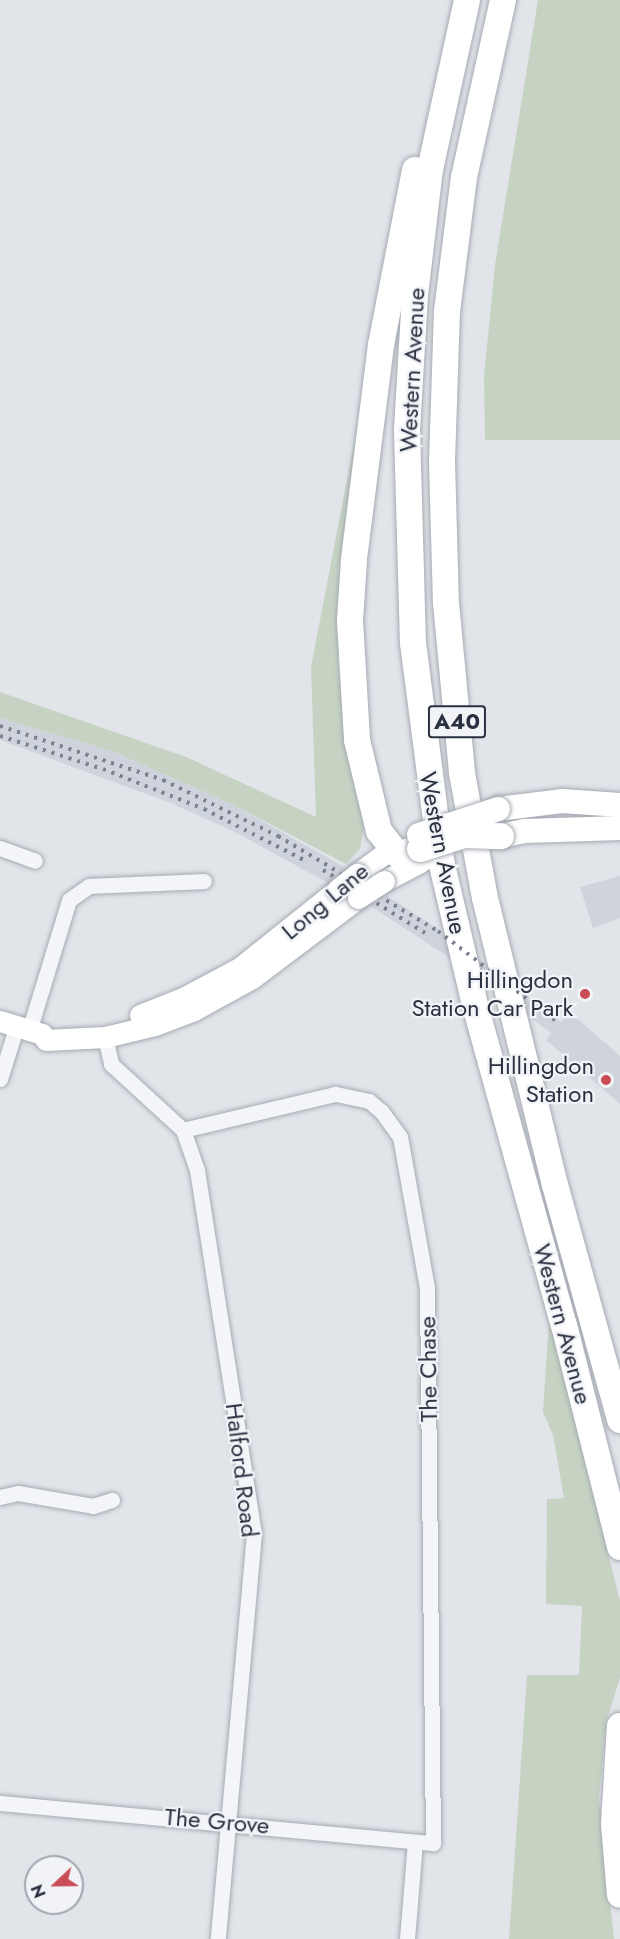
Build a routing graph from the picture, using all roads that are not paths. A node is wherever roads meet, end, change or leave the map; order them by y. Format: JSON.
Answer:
{"nodes":[{"id":1,"x":503,"y":0,"type":"edge"},
{"id":2,"x":466,"y":2,"type":"edge"},
{"id":3,"x":620,"y":806,"type":"edge"},
{"id":4,"x":620,"y":828,"type":"edge"},
{"id":5,"x":501,"y":836,"type":"joint"},
{"id":6,"x":0,"y":848,"type":"edge"},
{"id":7,"x":420,"y":848,"type":"junction"},
{"id":8,"x":391,"y":849,"type":"junction"},
{"id":9,"x":35,"y":861,"type":"dead end"},
{"id":10,"x":204,"y":881,"type":"dead end"},
{"id":11,"x":345,"y":896,"type":"junction"},
{"id":12,"x":22,"y":1028,"type":"edge"},
{"id":13,"x":105,"y":1037,"type":"junction"},
{"id":14,"x":0,"y":1078,"type":"edge"},
{"id":15,"x":183,"y":1130,"type":"junction"},
{"id":16,"x":620,"y":1420,"type":"edge"},
{"id":17,"x":0,"y":1497,"type":"edge"},
{"id":18,"x":112,"y":1500,"type":"dead end"},
{"id":19,"x":620,"y":1547,"type":"edge"},
{"id":20,"x":620,"y":1726,"type":"edge"},
{"id":21,"x":0,"y":1803,"type":"edge"},
{"id":22,"x":227,"y":1821,"type":"junction"},
{"id":23,"x":415,"y":1842,"type":"junction"},
{"id":24,"x":434,"y":1843,"type":"joint"},
{"id":25,"x":620,"y":1895,"type":"edge"},
{"id":26,"x":219,"y":1939,"type":"edge"},
{"id":27,"x":406,"y":1939,"type":"edge"}],
"edges":[{"from":1,"to":16,"type":"highway","name":"Western Avenue","number":"A40"},
{"from":2,"to":8,"type":"highway"},
{"from":2,"to":19,"type":"highway","name":"Western Avenue","number":"A40"},
{"from":3,"to":7,"type":"main road","name":"Long Lane","bridge":true},
{"from":4,"to":5,"type":"main road"},
{"from":5,"to":7,"type":"highway","bridge":true},
{"from":6,"to":9,"type":"street"},
{"from":7,"to":8,"type":"highway"},
{"from":7,"to":11,"type":"main road","name":"Long Lane","bridge":true},
{"from":8,"to":11,"type":"main road","name":"Long Lane","bridge":true},
{"from":10,"to":12,"type":"street"},
{"from":11,"to":12,"type":"main road","name":"Long Lane"},
{"from":11,"to":13,"type":"main road","name":"Long Lane"},
{"from":12,"to":13,"type":"main road","name":"Long Lane"},
{"from":12,"to":14,"type":"street"},
{"from":13,"to":15,"type":"street","name":"Halford Road"},
{"from":15,"to":22,"type":"street","name":"Halford Road"},
{"from":15,"to":24,"type":"street","name":"The Chase"},
{"from":17,"to":18,"type":"street"},
{"from":20,"to":25,"type":"highway"},
{"from":21,"to":22,"type":"street","name":"The Grove"},
{"from":22,"to":23,"type":"street","name":"The Grove"},
{"from":22,"to":26,"type":"street","name":"Halford Road"},
{"from":23,"to":24,"type":"street","name":"The Grove"},
{"from":23,"to":27,"type":"street"}]}
